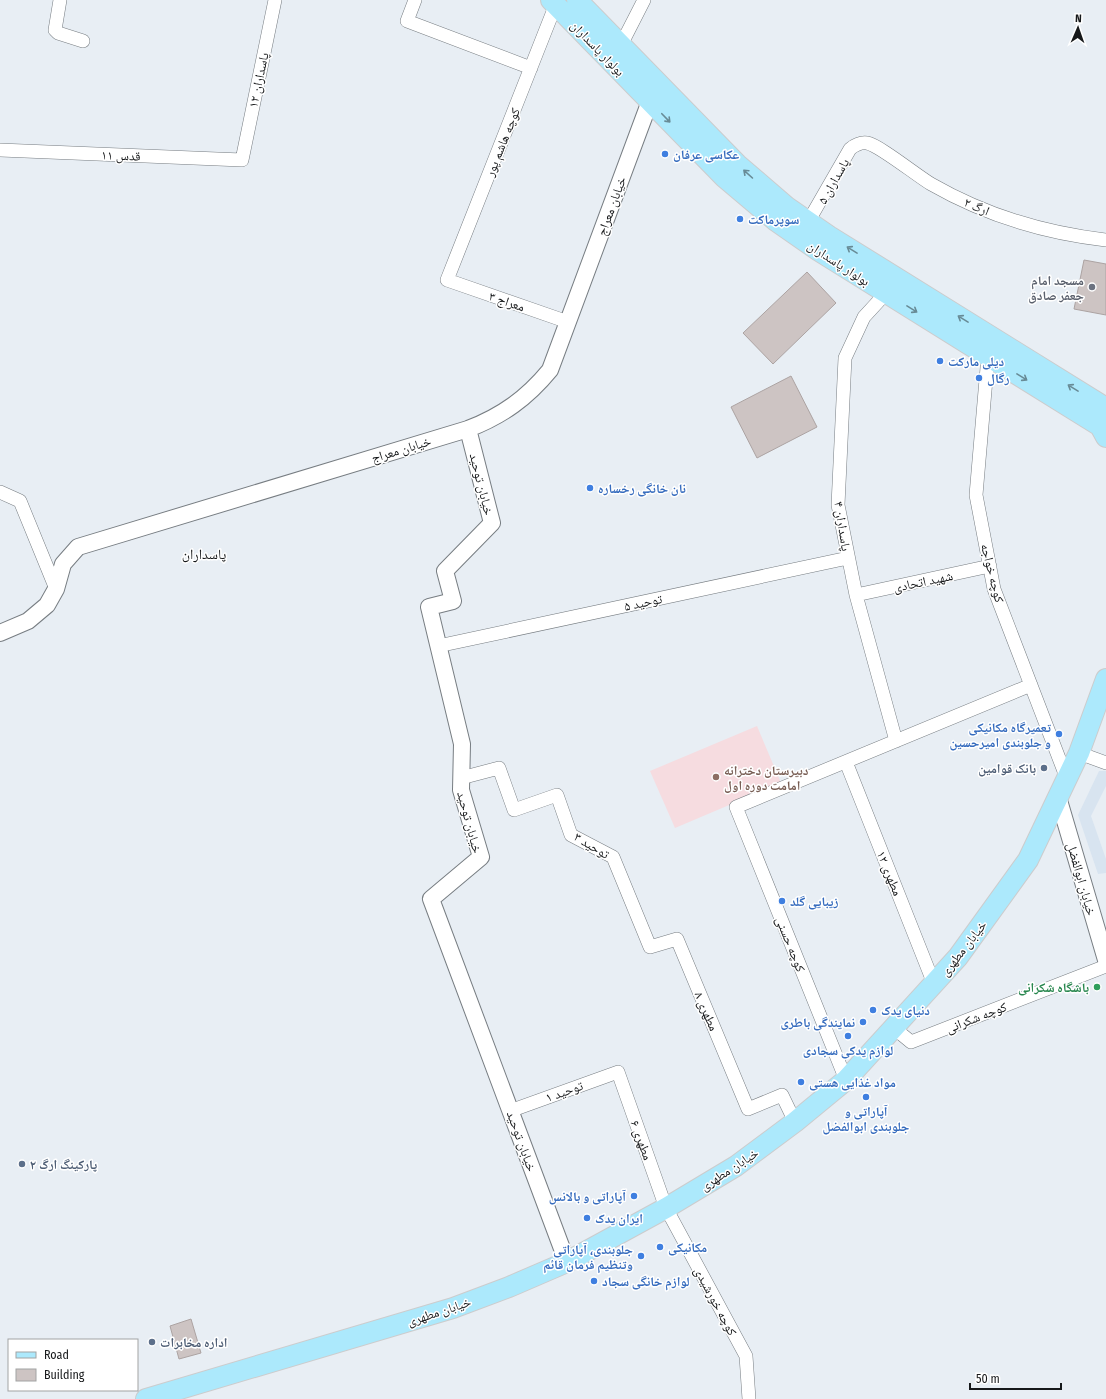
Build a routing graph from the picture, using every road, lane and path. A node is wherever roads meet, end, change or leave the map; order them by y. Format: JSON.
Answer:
{"nodes":[{"id":1,"x":60,"y":0,"type":"edge"},
{"id":2,"x":275,"y":0,"type":"edge"},
{"id":3,"x":415,"y":0,"type":"edge"},
{"id":4,"x":577,"y":0,"type":"edge"},
{"id":5,"x":644,"y":0,"type":"edge"},
{"id":6,"x":553,"y":2,"type":"edge"},
{"id":7,"x":83,"y":41,"type":"dead end"},
{"id":8,"x":621,"y":46,"type":"junction"},
{"id":9,"x":531,"y":68,"type":"junction"},
{"id":10,"x":650,"y":101,"type":"junction"},
{"id":11,"x":860,"y":143,"type":"joint"},
{"id":12,"x":0,"y":150,"type":"edge"},
{"id":13,"x":242,"y":160,"type":"joint"},
{"id":14,"x":808,"y":222,"type":"junction"},
{"id":15,"x":1106,"y":240,"type":"edge"},
{"id":16,"x":447,"y":280,"type":"joint"},
{"id":17,"x":886,"y":293,"type":"junction"},
{"id":18,"x":568,"y":322,"type":"junction"},
{"id":19,"x":988,"y":356,"type":"junction"},
{"id":20,"x":1106,"y":408,"type":"edge"},
{"id":21,"x":468,"y":429,"type":"junction"},
{"id":22,"x":1106,"y":437,"type":"edge"},
{"id":23,"x":0,"y":492,"type":"edge"},
{"id":24,"x":848,"y":558,"type":"junction"},
{"id":25,"x":990,"y":566,"type":"junction"},
{"id":26,"x":56,"y":590,"type":"junction"},
{"id":27,"x":856,"y":595,"type":"junction"},
{"id":28,"x":0,"y":633,"type":"edge"},
{"id":29,"x":438,"y":646,"type":"junction"},
{"id":30,"x":1106,"y":680,"type":"edge"},
{"id":31,"x":1031,"y":685,"type":"junction"},
{"id":32,"x":896,"y":741,"type":"junction"},
{"id":33,"x":1079,"y":753,"type":"junction"},
{"id":34,"x":846,"y":762,"type":"junction"},
{"id":35,"x":1106,"y":763,"type":"edge"},
{"id":36,"x":461,"y":778,"type":"junction"},
{"id":37,"x":1067,"y":779,"type":"junction"},
{"id":38,"x":1058,"y":797,"type":"junction"},
{"id":39,"x":650,"y":947,"type":"joint"},
{"id":40,"x":1106,"y":960,"type":"edge"},
{"id":41,"x":934,"y":984,"type":"junction"},
{"id":42,"x":894,"y":1028,"type":"junction"},
{"id":43,"x":618,"y":1072,"type":"joint"},
{"id":44,"x":846,"y":1080,"type":"junction"},
{"id":45,"x":510,"y":1111,"type":"junction"},
{"id":46,"x":795,"y":1122,"type":"junction"},
{"id":47,"x":666,"y":1208,"type":"junction"},
{"id":48,"x":566,"y":1262,"type":"junction"},
{"id":49,"x":146,"y":1399,"type":"edge"},
{"id":50,"x":749,"y":1399,"type":"edge"}],
"edges":[{"from":1,"to":7,"type":"street"},
{"from":2,"to":13,"type":"street","name":"پاسداران ۱۲"},
{"from":3,"to":9,"type":"street"},
{"from":4,"to":8,"type":"main road","name":"بولوار پاسداران"},
{"from":5,"to":8,"type":"street"},
{"from":6,"to":9,"type":"street","name":"کوچه هاشم پور"},
{"from":6,"to":10,"type":"main road","name":"بولوار پاسداران"},
{"from":14,"to":8,"type":"main road","name":"بولوار پاسداران","one_way":true},
{"from":9,"to":16,"type":"street","name":"کوچه هاشم پور"},
{"from":10,"to":17,"type":"main road","name":"بولوار پاسداران","one_way":true},
{"from":10,"to":18,"type":"street","name":"خیابان معراج"},
{"from":11,"to":14,"type":"street","name":"پاسداران ۵"},
{"from":11,"to":15,"type":"street","name":"ارگ ۲"},
{"from":12,"to":13,"type":"street","name":"قدس ۱۱"},
{"from":20,"to":14,"type":"main road","name":"بولوار پاسداران","one_way":true},
{"from":16,"to":18,"type":"street","name":"معراج ۳"},
{"from":17,"to":19,"type":"main road","name":"بولوار پاسداران","one_way":true},
{"from":17,"to":24,"type":"street","name":"پاسداران ۴"},
{"from":18,"to":21,"type":"street","name":"خیابان معراج"},
{"from":19,"to":22,"type":"main road","name":"بولوار پاسداران","one_way":true},
{"from":19,"to":25,"type":"street","name":"کوچه خواجه"},
{"from":21,"to":26,"type":"street","name":"خیابان معراج"},
{"from":21,"to":29,"type":"street","name":"خیابان توحید"},
{"from":23,"to":26,"type":"street"},
{"from":24,"to":27,"type":"street","name":"پاسداران ۴"},
{"from":24,"to":29,"type":"street","name":"توحید ۵"},
{"from":25,"to":27,"type":"street","name":"شهید اتحادی"},
{"from":25,"to":31,"type":"street","name":"کوچه خواجه"},
{"from":26,"to":28,"type":"street","name":"خیابان معراج"},
{"from":27,"to":32,"type":"street","name":"پاسداران ۴"},
{"from":29,"to":36,"type":"street","name":"خیابان توحید"},
{"from":30,"to":33,"type":"main road","name":"خیابان مطهری"},
{"from":31,"to":32,"type":"street"},
{"from":31,"to":37,"type":"street","name":"کوچه خواجه"},
{"from":32,"to":34,"type":"street"},
{"from":33,"to":35,"type":"street"},
{"from":33,"to":37,"type":"main road","name":"خیابان مطهری"},
{"from":34,"to":41,"type":"street","name":"مطهری ۱۲"},
{"from":34,"to":44,"type":"street","name":"کوچه حسنی"},
{"from":36,"to":39,"type":"street","name":"توحید ۳"},
{"from":36,"to":45,"type":"street","name":"خیابان توحید"},
{"from":37,"to":38,"type":"main road","name":"خیابان مطهری"},
{"from":38,"to":40,"type":"street","name":"خیابان ابوالفضل"},
{"from":38,"to":41,"type":"main road","name":"خیابان مطهری"},
{"from":39,"to":46,"type":"street","name":"مطهری ۸"},
{"from":40,"to":42,"type":"street","name":"کوچه شکرانی"},
{"from":41,"to":42,"type":"main road","name":"خیابان مطهری"},
{"from":42,"to":44,"type":"main road","name":"خیابان مطهری"},
{"from":43,"to":45,"type":"street","name":"توحید ۱"},
{"from":43,"to":47,"type":"street","name":"مطهری ۶"},
{"from":44,"to":46,"type":"main road","name":"خیابان مطهری"},
{"from":45,"to":48,"type":"street","name":"خیابان توحید"},
{"from":46,"to":47,"type":"main road","name":"خیابان مطهری"},
{"from":47,"to":48,"type":"main road","name":"خیابان مطهری"},
{"from":47,"to":50,"type":"street","name":"کوچه خورشیدی"},
{"from":48,"to":49,"type":"main road","name":"خیابان مطهری"}]}
